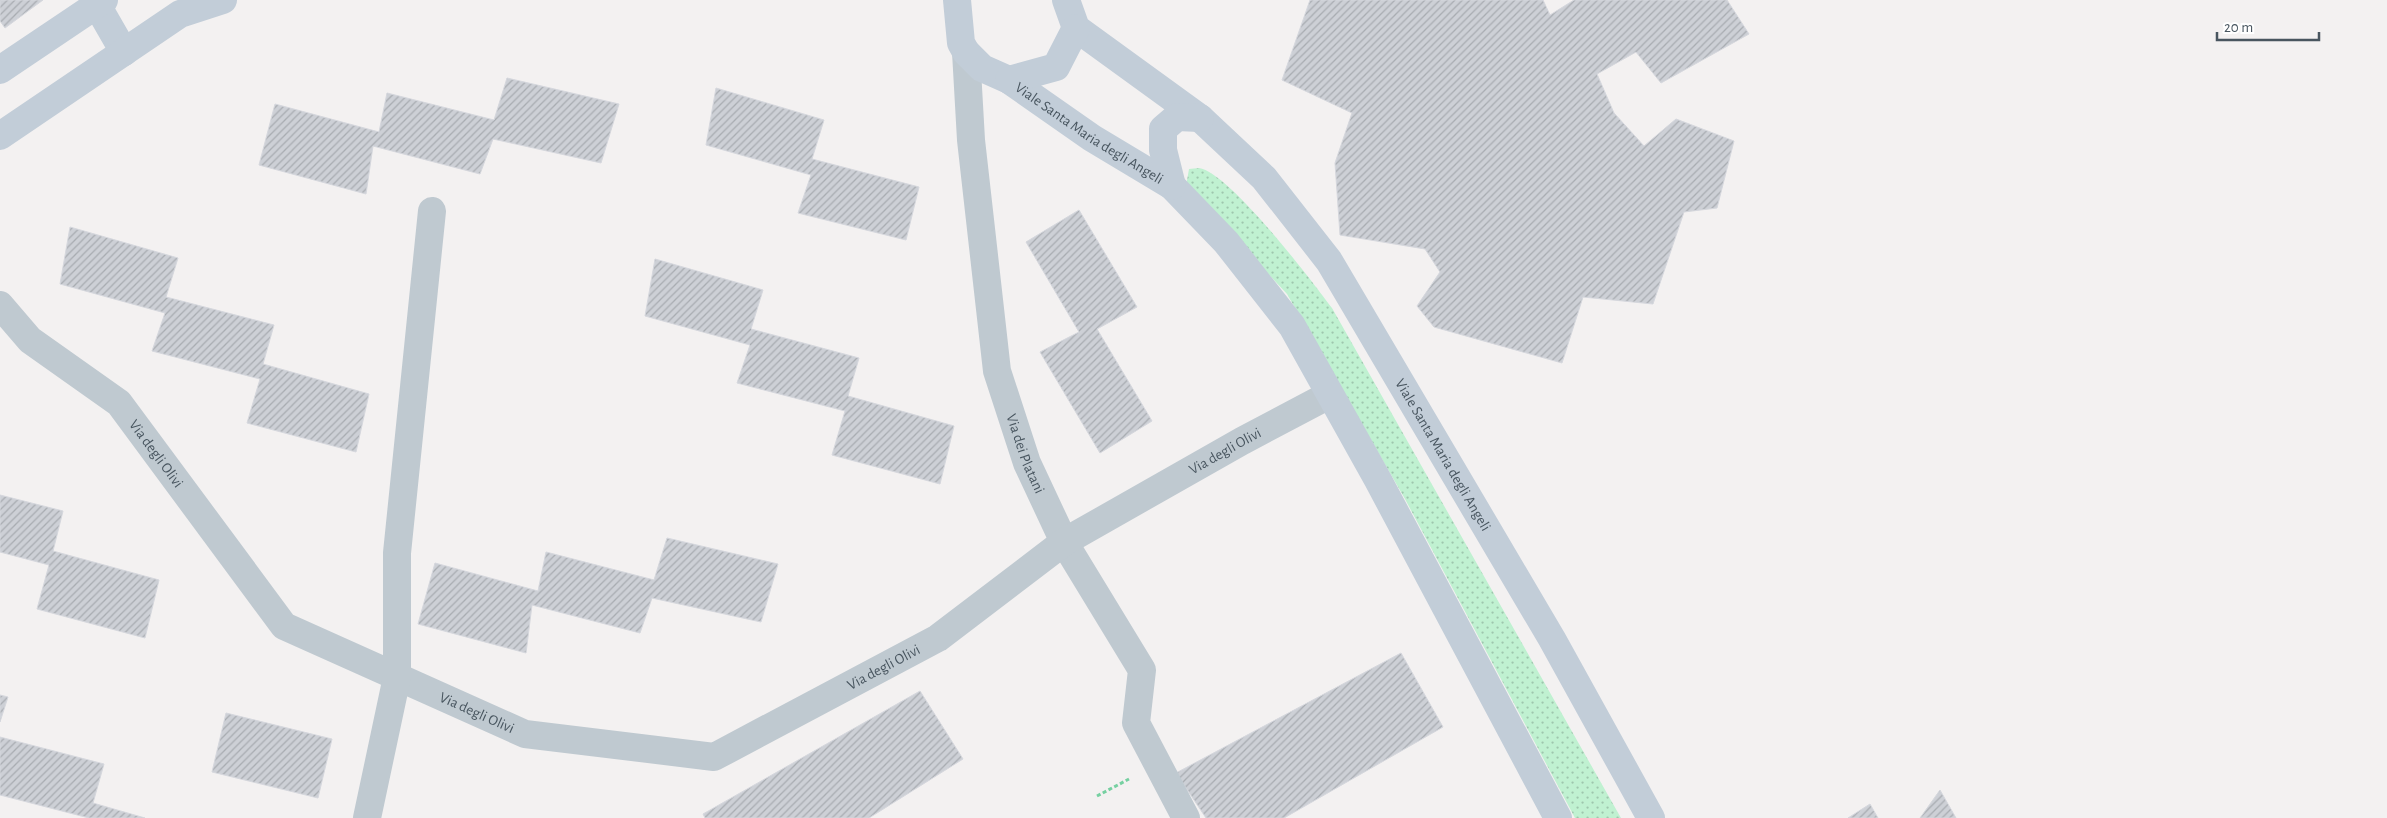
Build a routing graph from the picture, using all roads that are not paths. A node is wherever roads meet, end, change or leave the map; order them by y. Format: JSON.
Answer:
{"nodes":[{"id":1,"x":223,"y":0,"type":"edge"},
{"id":2,"x":936,"y":0,"type":"edge"},
{"id":3,"x":1066,"y":0,"type":"edge"},
{"id":4,"x":100,"y":2,"type":"edge"},
{"id":5,"x":958,"y":11,"type":"edge"},
{"id":6,"x":1076,"y":28,"type":"junction"},
{"id":7,"x":124,"y":52,"type":"junction"},
{"id":8,"x":966,"y":52,"type":"junction"},
{"id":9,"x":0,"y":70,"type":"edge"},
{"id":10,"x":1009,"y":80,"type":"junction"},
{"id":11,"x":1200,"y":118,"type":"junction"},
{"id":12,"x":0,"y":136,"type":"edge"},
{"id":13,"x":1172,"y":186,"type":"junction"},
{"id":14,"x":432,"y":211,"type":"dead end"},
{"id":15,"x":0,"y":305,"type":"edge"},
{"id":16,"x":1329,"y":395,"type":"junction"},
{"id":17,"x":1064,"y":542,"type":"junction"},
{"id":18,"x":397,"y":677,"type":"junction"},
{"id":19,"x":368,"y":818,"type":"edge"},
{"id":20,"x":1186,"y":818,"type":"edge"},
{"id":21,"x":1558,"y":818,"type":"edge"},
{"id":22,"x":1651,"y":818,"type":"edge"}],
"edges":[{"from":1,"to":7,"type":"street"},
{"from":2,"to":5,"type":"street"},
{"from":3,"to":6,"type":"street"},
{"from":4,"to":7,"type":"street"},
{"from":4,"to":9,"type":"street"},
{"from":5,"to":8,"type":"street"},
{"from":6,"to":10,"type":"street","name":"Viale Santa Maria degli Angeli"},
{"from":6,"to":11,"type":"street","name":"Viale Santa Maria degli Angeli"},
{"from":7,"to":12,"type":"street"},
{"from":8,"to":10,"type":"street","name":"Viale Santa Maria degli Angeli"},
{"from":8,"to":17,"type":"street","name":"Via dei Platani"},
{"from":10,"to":13,"type":"street","name":"Viale Santa Maria degli Angeli"},
{"from":11,"to":13,"type":"street","name":"Viale Santa Maria degli Angeli"},
{"from":11,"to":22,"type":"street","name":"Viale Santa Maria degli Angeli"},
{"from":13,"to":16,"type":"street","name":"Viale Santa Maria degli Angeli"},
{"from":14,"to":18,"type":"street"},
{"from":15,"to":18,"type":"street","name":"Via degli Olivi"},
{"from":16,"to":17,"type":"street","name":"Via degli Olivi"},
{"from":16,"to":21,"type":"street","name":"Viale Santa Maria degli Angeli"},
{"from":17,"to":18,"type":"street","name":"Via degli Olivi"},
{"from":17,"to":20,"type":"street","name":"Via dei Platani"},
{"from":18,"to":19,"type":"street"}]}
